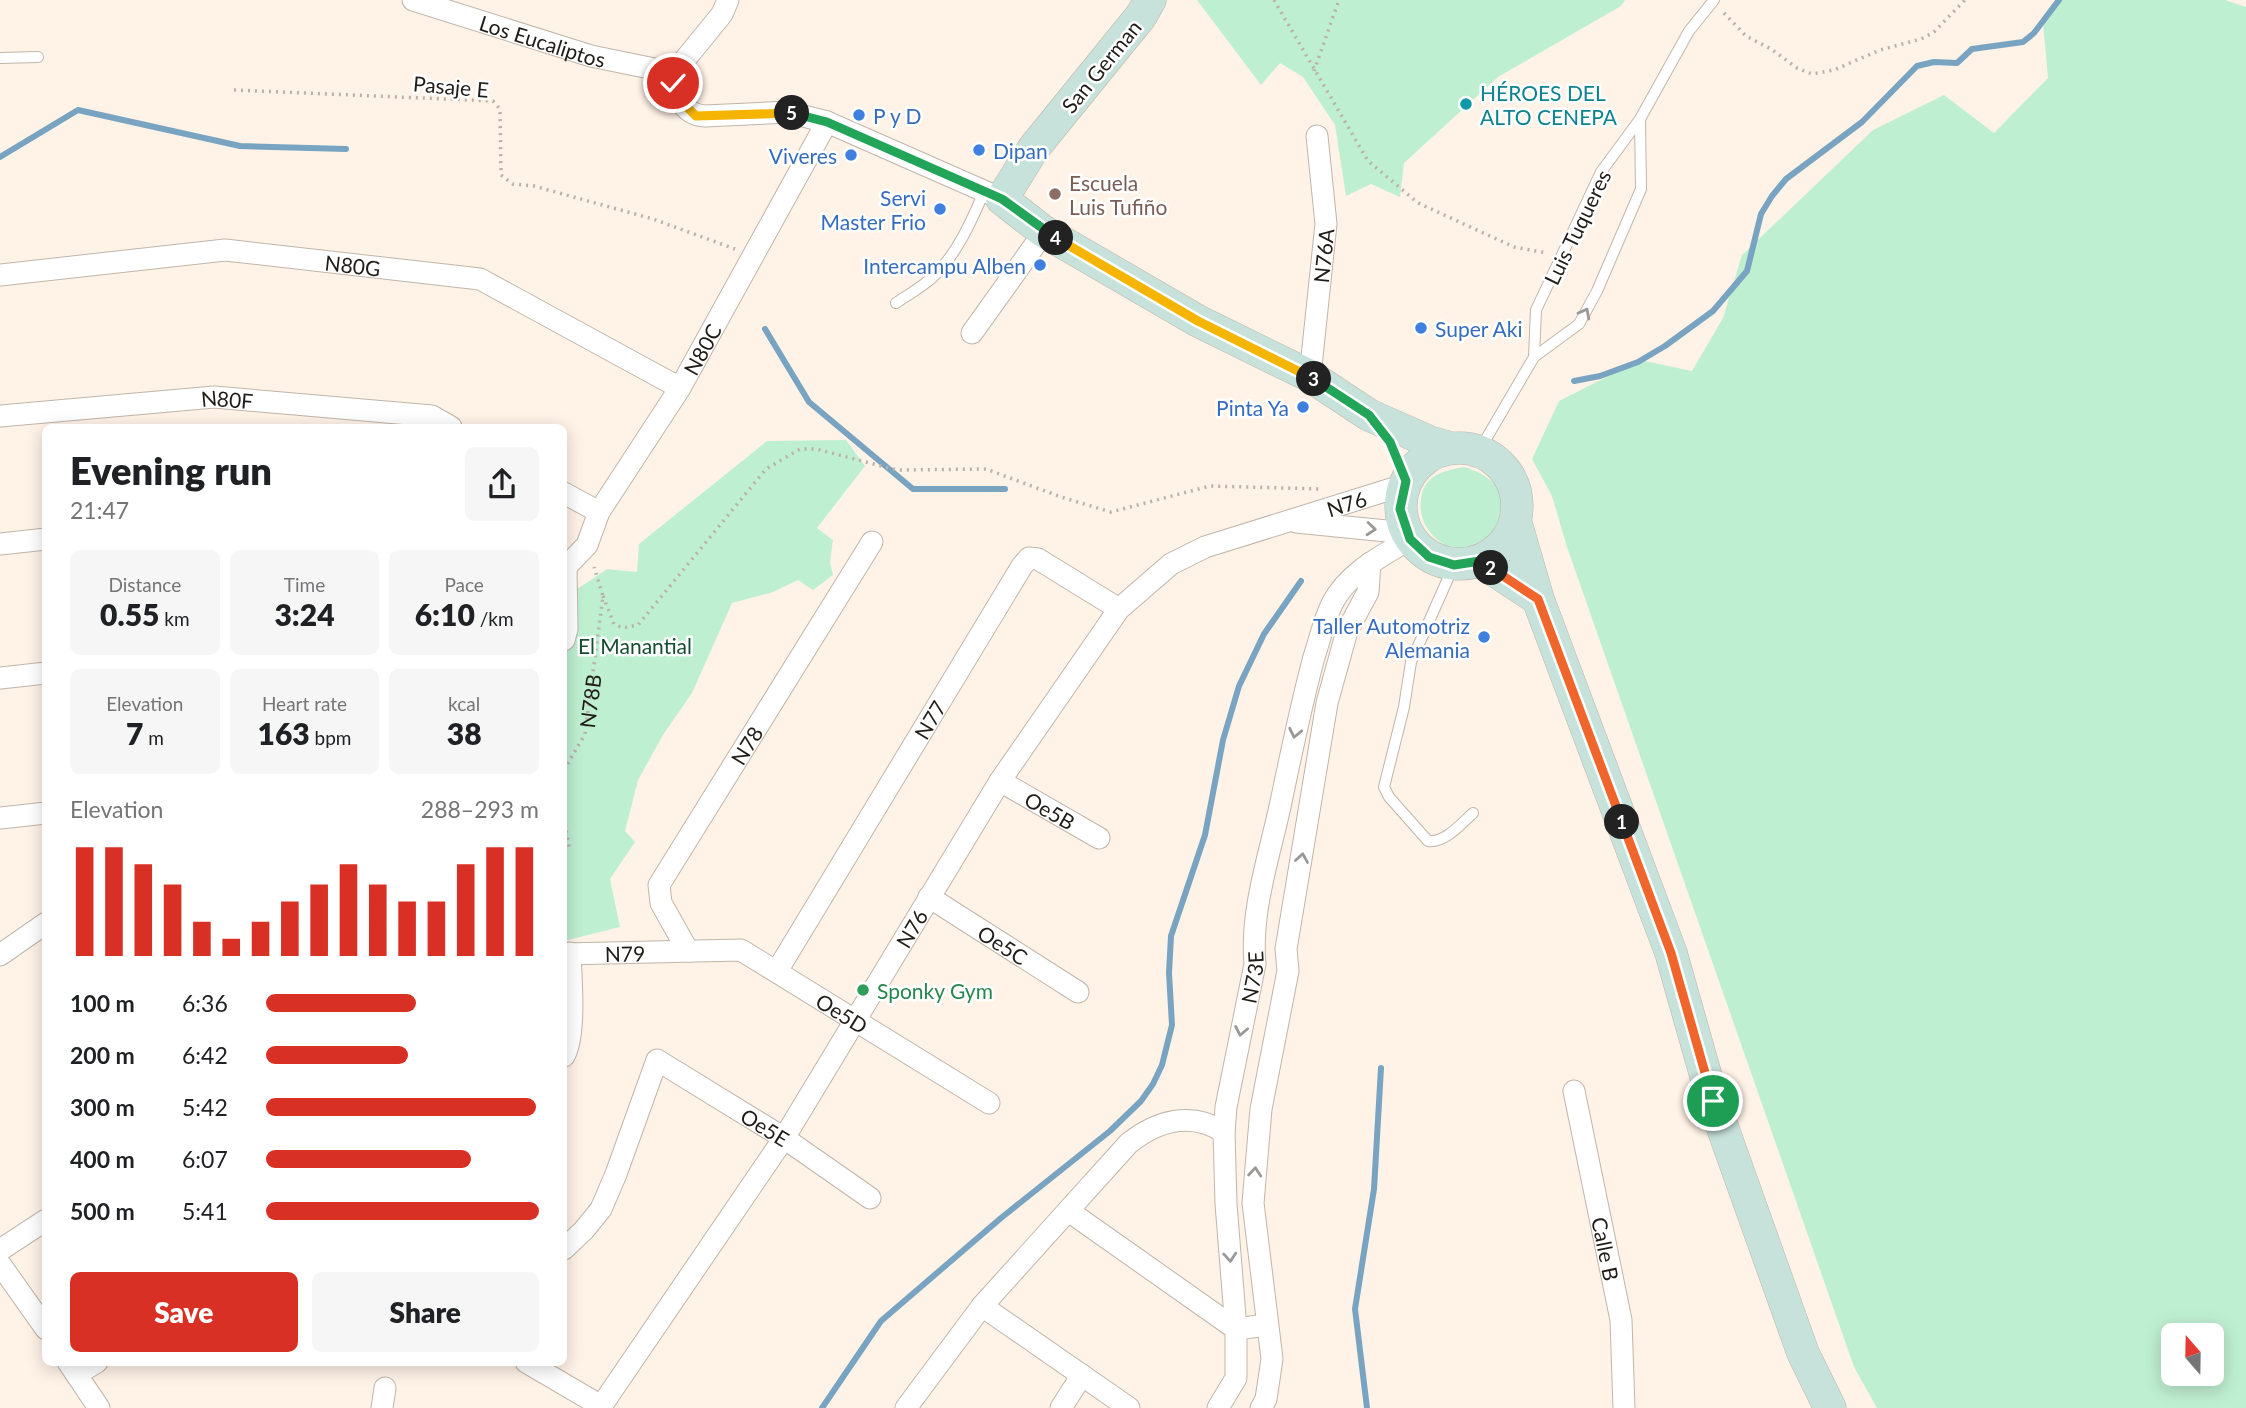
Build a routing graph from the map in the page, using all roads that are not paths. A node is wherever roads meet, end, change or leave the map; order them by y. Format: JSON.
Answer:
{"nodes":[{"id":1,"x":414,"y":0,"type":"edge"},
{"id":2,"x":728,"y":0,"type":"edge"},
{"id":3,"x":1150,"y":0,"type":"edge"},
{"id":4,"x":1714,"y":0,"type":"edge"},
{"id":5,"x":38,"y":57,"type":"dead end"},
{"id":6,"x":0,"y":58,"type":"edge"},
{"id":7,"x":674,"y":72,"type":"junction"},
{"id":8,"x":1640,"y":120,"type":"junction"},
{"id":9,"x":827,"y":122,"type":"junction"},
{"id":10,"x":1317,"y":136,"type":"dead end"},
{"id":11,"x":993,"y":196,"type":"junction"},
{"id":12,"x":1042,"y":230,"type":"junction"},
{"id":13,"x":0,"y":275,"type":"edge"},
{"id":14,"x":896,"y":303,"type":"dead end"},
{"id":15,"x":972,"y":333,"type":"dead end"},
{"id":16,"x":1534,"y":357,"type":"junction"},
{"id":17,"x":1310,"y":376,"type":"junction"},
{"id":18,"x":680,"y":388,"type":"junction"},
{"id":19,"x":1369,"y":415,"type":"junction"},
{"id":20,"x":0,"y":416,"type":"edge"},
{"id":21,"x":446,"y":424,"type":"edge"},
{"id":22,"x":1465,"y":449,"type":"junction"},
{"id":23,"x":1405,"y":483,"type":"junction"},
{"id":24,"x":567,"y":495,"type":"edge"},
{"id":25,"x":599,"y":512,"type":"junction"},
{"id":26,"x":1287,"y":522,"type":"junction"},
{"id":27,"x":1516,"y":523,"type":"junction"},
{"id":28,"x":1408,"y":536,"type":"junction"},
{"id":29,"x":42,"y":539,"type":"edge"},
{"id":30,"x":872,"y":542,"type":"dead end"},
{"id":31,"x":0,"y":544,"type":"edge"},
{"id":32,"x":1370,"y":563,"type":"junction"},
{"id":33,"x":1467,"y":563,"type":"junction"},
{"id":34,"x":567,"y":566,"type":"edge"},
{"id":35,"x":1538,"y":599,"type":"junction"},
{"id":36,"x":1119,"y":609,"type":"junction"},
{"id":37,"x":42,"y":673,"type":"edge"},
{"id":38,"x":0,"y":678,"type":"edge"},
{"id":39,"x":1303,"y":695,"type":"junction"},
{"id":40,"x":1327,"y":703,"type":"junction"},
{"id":41,"x":1000,"y":780,"type":"junction"},
{"id":42,"x":42,"y":813,"type":"edge"},
{"id":43,"x":1473,"y":813,"type":"dead end"},
{"id":44,"x":0,"y":818,"type":"edge"},
{"id":45,"x":1099,"y":838,"type":"dead end"},
{"id":46,"x":929,"y":897,"type":"junction"},
{"id":47,"x":1259,"y":904,"type":"junction"},
{"id":48,"x":1294,"y":909,"type":"junction"},
{"id":49,"x":42,"y":926,"type":"edge"},
{"id":50,"x":1253,"y":942,"type":"junction"},
{"id":51,"x":1286,"y":949,"type":"junction"},
{"id":52,"x":688,"y":951,"type":"junction"},
{"id":53,"x":567,"y":954,"type":"edge"},
{"id":54,"x":0,"y":955,"type":"edge"},
{"id":55,"x":777,"y":971,"type":"junction"},
{"id":56,"x":1078,"y":992,"type":"dead end"},
{"id":57,"x":854,"y":1020,"type":"junction"},
{"id":58,"x":567,"y":1049,"type":"edge"},
{"id":59,"x":1574,"y":1091,"type":"dead end"},
{"id":60,"x":989,"y":1104,"type":"dead end"},
{"id":61,"x":1224,"y":1132,"type":"junction"},
{"id":62,"x":784,"y":1138,"type":"junction"},
{"id":63,"x":870,"y":1198,"type":"dead end"},
{"id":64,"x":1070,"y":1212,"type":"junction"},
{"id":65,"x":42,"y":1223,"type":"edge"},
{"id":66,"x":567,"y":1245,"type":"edge"},
{"id":67,"x":0,"y":1250,"type":"edge"},
{"id":68,"x":0,"y":1264,"type":"edge"},
{"id":69,"x":982,"y":1306,"type":"junction"},
{"id":70,"x":42,"y":1323,"type":"edge"},
{"id":71,"x":1268,"y":1325,"type":"junction"},
{"id":72,"x":1236,"y":1329,"type":"junction"},
{"id":73,"x":533,"y":1366,"type":"edge"},
{"id":74,"x":73,"y":1368,"type":"edge"},
{"id":75,"x":1082,"y":1375,"type":"junction"},
{"id":76,"x":601,"y":1407,"type":"edge"},
{"id":77,"x":99,"y":1408,"type":"edge"},
{"id":78,"x":906,"y":1408,"type":"edge"},
{"id":79,"x":1061,"y":1408,"type":"edge"},
{"id":80,"x":1129,"y":1408,"type":"edge"},
{"id":81,"x":1218,"y":1408,"type":"edge"},
{"id":82,"x":1261,"y":1408,"type":"edge"},
{"id":83,"x":1624,"y":1408,"type":"edge"},
{"id":84,"x":1830,"y":1408,"type":"edge"}],
"edges":[{"from":1,"to":7,"type":"street","name":"Los Eucaliptos"},
{"from":2,"to":7,"type":"street"},
{"from":3,"to":11,"type":"main road","name":"San German"},
{"from":4,"to":8,"type":"lane","name":"Luis Tuqueres"},
{"from":5,"to":6,"type":"lane"},
{"from":7,"to":9,"type":"street"},
{"from":8,"to":16,"type":"lane","name":"Luis Tuqueres"},
{"from":16,"to":8,"type":"lane","one_way":true},
{"from":9,"to":11,"type":"street"},
{"from":9,"to":18,"type":"street","name":"N80C"},
{"from":10,"to":17,"type":"street","name":"N76A"},
{"from":11,"to":12,"type":"main road"},
{"from":11,"to":14,"type":"lane"},
{"from":12,"to":15,"type":"street"},
{"from":12,"to":17,"type":"main road"},
{"from":13,"to":18,"type":"street","name":"N80G"},
{"from":16,"to":22,"type":"lane"},
{"from":17,"to":19,"type":"main road"},
{"from":18,"to":25,"type":"street","name":"N80C"},
{"from":19,"to":22,"type":"main road"},
{"from":19,"to":23,"type":"main road"},
{"from":20,"to":21,"type":"street","name":"N80F"},
{"from":22,"to":23,"type":"main road"},
{"from":22,"to":27,"type":"main road"},
{"from":23,"to":26,"type":"street","name":"N76"},
{"from":23,"to":28,"type":"main road"},
{"from":24,"to":25,"type":"street"},
{"from":25,"to":34,"type":"street","name":"N80C"},
{"from":26,"to":28,"type":"street","name":"N76","one_way":true},
{"from":26,"to":36,"type":"street","name":"N76"},
{"from":27,"to":33,"type":"main road"},
{"from":27,"to":35,"type":"main road"},
{"from":28,"to":32,"type":"street","name":"N73E"},
{"from":28,"to":33,"type":"main road"},
{"from":29,"to":31,"type":"street"},
{"from":30,"to":52,"type":"street","name":"N78"},
{"from":32,"to":39,"type":"street","name":"N73E"},
{"from":32,"to":40,"type":"street","name":"N73E"},
{"from":33,"to":35,"type":"main road"},
{"from":33,"to":43,"type":"lane"},
{"from":35,"to":84,"type":"main road"},
{"from":36,"to":41,"type":"street","name":"N76"},
{"from":36,"to":55,"type":"street","name":"N77"},
{"from":37,"to":38,"type":"street"},
{"from":39,"to":40,"type":"street"},
{"from":39,"to":47,"type":"street","name":"N73E","one_way":true},
{"from":48,"to":40,"type":"street","name":"N73E","one_way":true},
{"from":41,"to":45,"type":"street","name":"Oe5B"},
{"from":41,"to":46,"type":"street","name":"N76"},
{"from":42,"to":44,"type":"street"},
{"from":46,"to":56,"type":"street","name":"Oe5C"},
{"from":46,"to":57,"type":"street","name":"N76"},
{"from":47,"to":48,"type":"street"},
{"from":47,"to":50,"type":"street","name":"N73E"},
{"from":48,"to":51,"type":"street","name":"N73E"},
{"from":49,"to":54,"type":"street"},
{"from":50,"to":51,"type":"street"},
{"from":50,"to":61,"type":"street","name":"N73E","one_way":true},
{"from":71,"to":51,"type":"street","name":"N73E","one_way":true},
{"from":52,"to":53,"type":"street","name":"N79"},
{"from":52,"to":55,"type":"street","name":"Oe5D"},
{"from":53,"to":58,"type":"street"},
{"from":55,"to":57,"type":"street","name":"Oe5D"},
{"from":57,"to":60,"type":"street","name":"Oe5D"},
{"from":57,"to":62,"type":"street","name":"N76"},
{"from":59,"to":83,"type":"street","name":"Calle B"},
{"from":61,"to":64,"type":"street"},
{"from":61,"to":72,"type":"street","name":"N73E","one_way":true},
{"from":62,"to":63,"type":"street","name":"Oe5E"},
{"from":62,"to":66,"type":"street","name":"Oe5E"},
{"from":62,"to":76,"type":"street","name":"N76"},
{"from":64,"to":69,"type":"street"},
{"from":64,"to":72,"type":"street"},
{"from":65,"to":67,"type":"street"},
{"from":68,"to":70,"type":"street"},
{"from":69,"to":75,"type":"street"},
{"from":69,"to":78,"type":"street"},
{"from":71,"to":72,"type":"street"},
{"from":71,"to":82,"type":"street","name":"N73E"},
{"from":72,"to":81,"type":"street","name":"N73E"},
{"from":73,"to":76,"type":"street"},
{"from":74,"to":77,"type":"street"},
{"from":75,"to":79,"type":"street"},
{"from":75,"to":80,"type":"street"}]}
